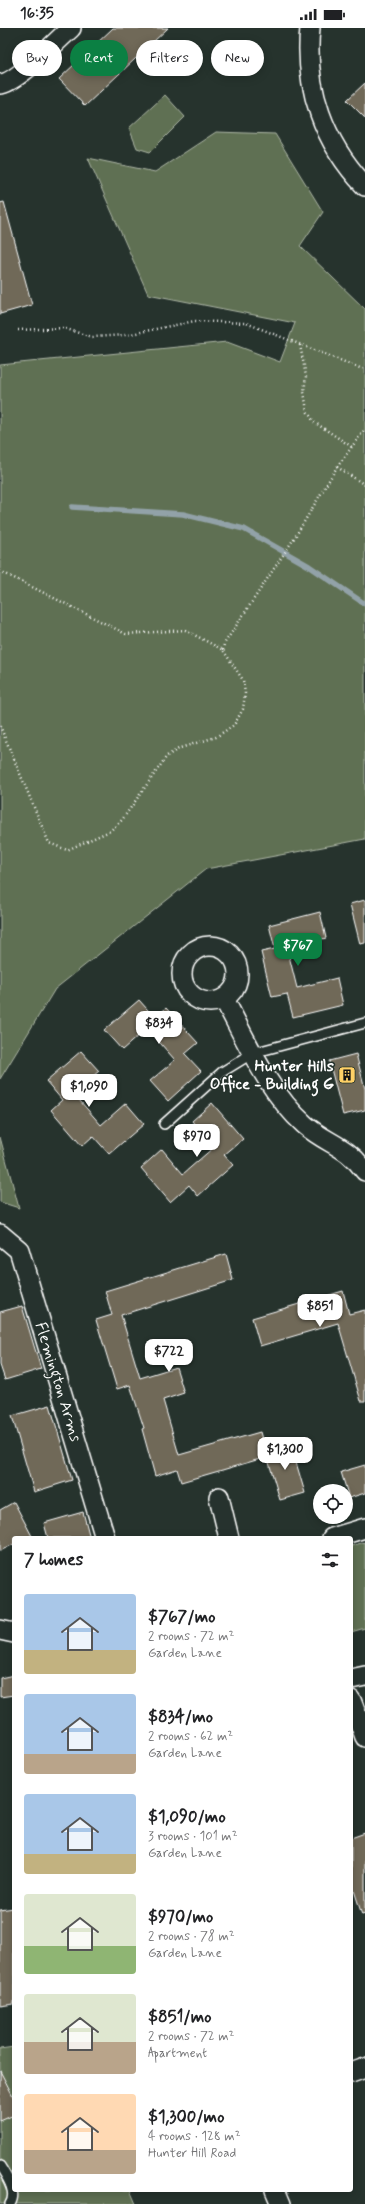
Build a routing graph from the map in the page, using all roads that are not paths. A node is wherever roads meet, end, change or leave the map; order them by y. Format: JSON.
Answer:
{"nodes":[{"id":1,"x":71,"y":28,"type":"edge"},
{"id":2,"x":310,"y":28,"type":"edge"},
{"id":3,"x":0,"y":84,"type":"edge"},
{"id":4,"x":365,"y":186,"type":"edge"},
{"id":5,"x":224,"y":999,"type":"dead end"},
{"id":6,"x":365,"y":1023,"type":"edge"},
{"id":7,"x":253,"y":1053,"type":"junction"},
{"id":8,"x":164,"y":1124,"type":"dead end"},
{"id":9,"x":365,"y":1171,"type":"edge"},
{"id":10,"x":0,"y":1234,"type":"edge"},
{"id":11,"x":218,"y":1497,"type":"dead end"},
{"id":12,"x":365,"y":1528,"type":"edge"},
{"id":13,"x":104,"y":1536,"type":"edge"},
{"id":14,"x":228,"y":1536,"type":"edge"},
{"id":15,"x":339,"y":1536,"type":"edge"},
{"id":16,"x":0,"y":1630,"type":"edge"},
{"id":17,"x":12,"y":1633,"type":"edge"},
{"id":18,"x":365,"y":1676,"type":"edge"},
{"id":19,"x":353,"y":1679,"type":"edge"},
{"id":20,"x":353,"y":1705,"type":"edge"},
{"id":21,"x":365,"y":1737,"type":"edge"},
{"id":22,"x":365,"y":2068,"type":"edge"},
{"id":23,"x":353,"y":2072,"type":"edge"},
{"id":24,"x":0,"y":2166,"type":"edge"},
{"id":25,"x":12,"y":2188,"type":"edge"},
{"id":26,"x":12,"y":2192,"type":"edge"},
{"id":27,"x":276,"y":2192,"type":"edge"},
{"id":28,"x":10,"y":2204,"type":"edge"},
{"id":29,"x":281,"y":2204,"type":"edge"}],
"edges":[{"from":1,"to":3,"type":"street"},
{"from":2,"to":4,"type":"street"},
{"from":5,"to":7,"type":"street"},
{"from":6,"to":7,"type":"lane"},
{"from":7,"to":8,"type":"lane"},
{"from":7,"to":9,"type":"street"},
{"from":10,"to":13,"type":"street","name":"Flemington Arms"},
{"from":11,"to":14,"type":"street"},
{"from":12,"to":15,"type":"street"},
{"from":16,"to":17,"type":"street"},
{"from":18,"to":19,"type":"street"},
{"from":20,"to":21,"type":"street"},
{"from":22,"to":23,"type":"street"},
{"from":24,"to":25,"type":"lane"},
{"from":26,"to":28,"type":"lane"},
{"from":27,"to":29,"type":"street"}]}
